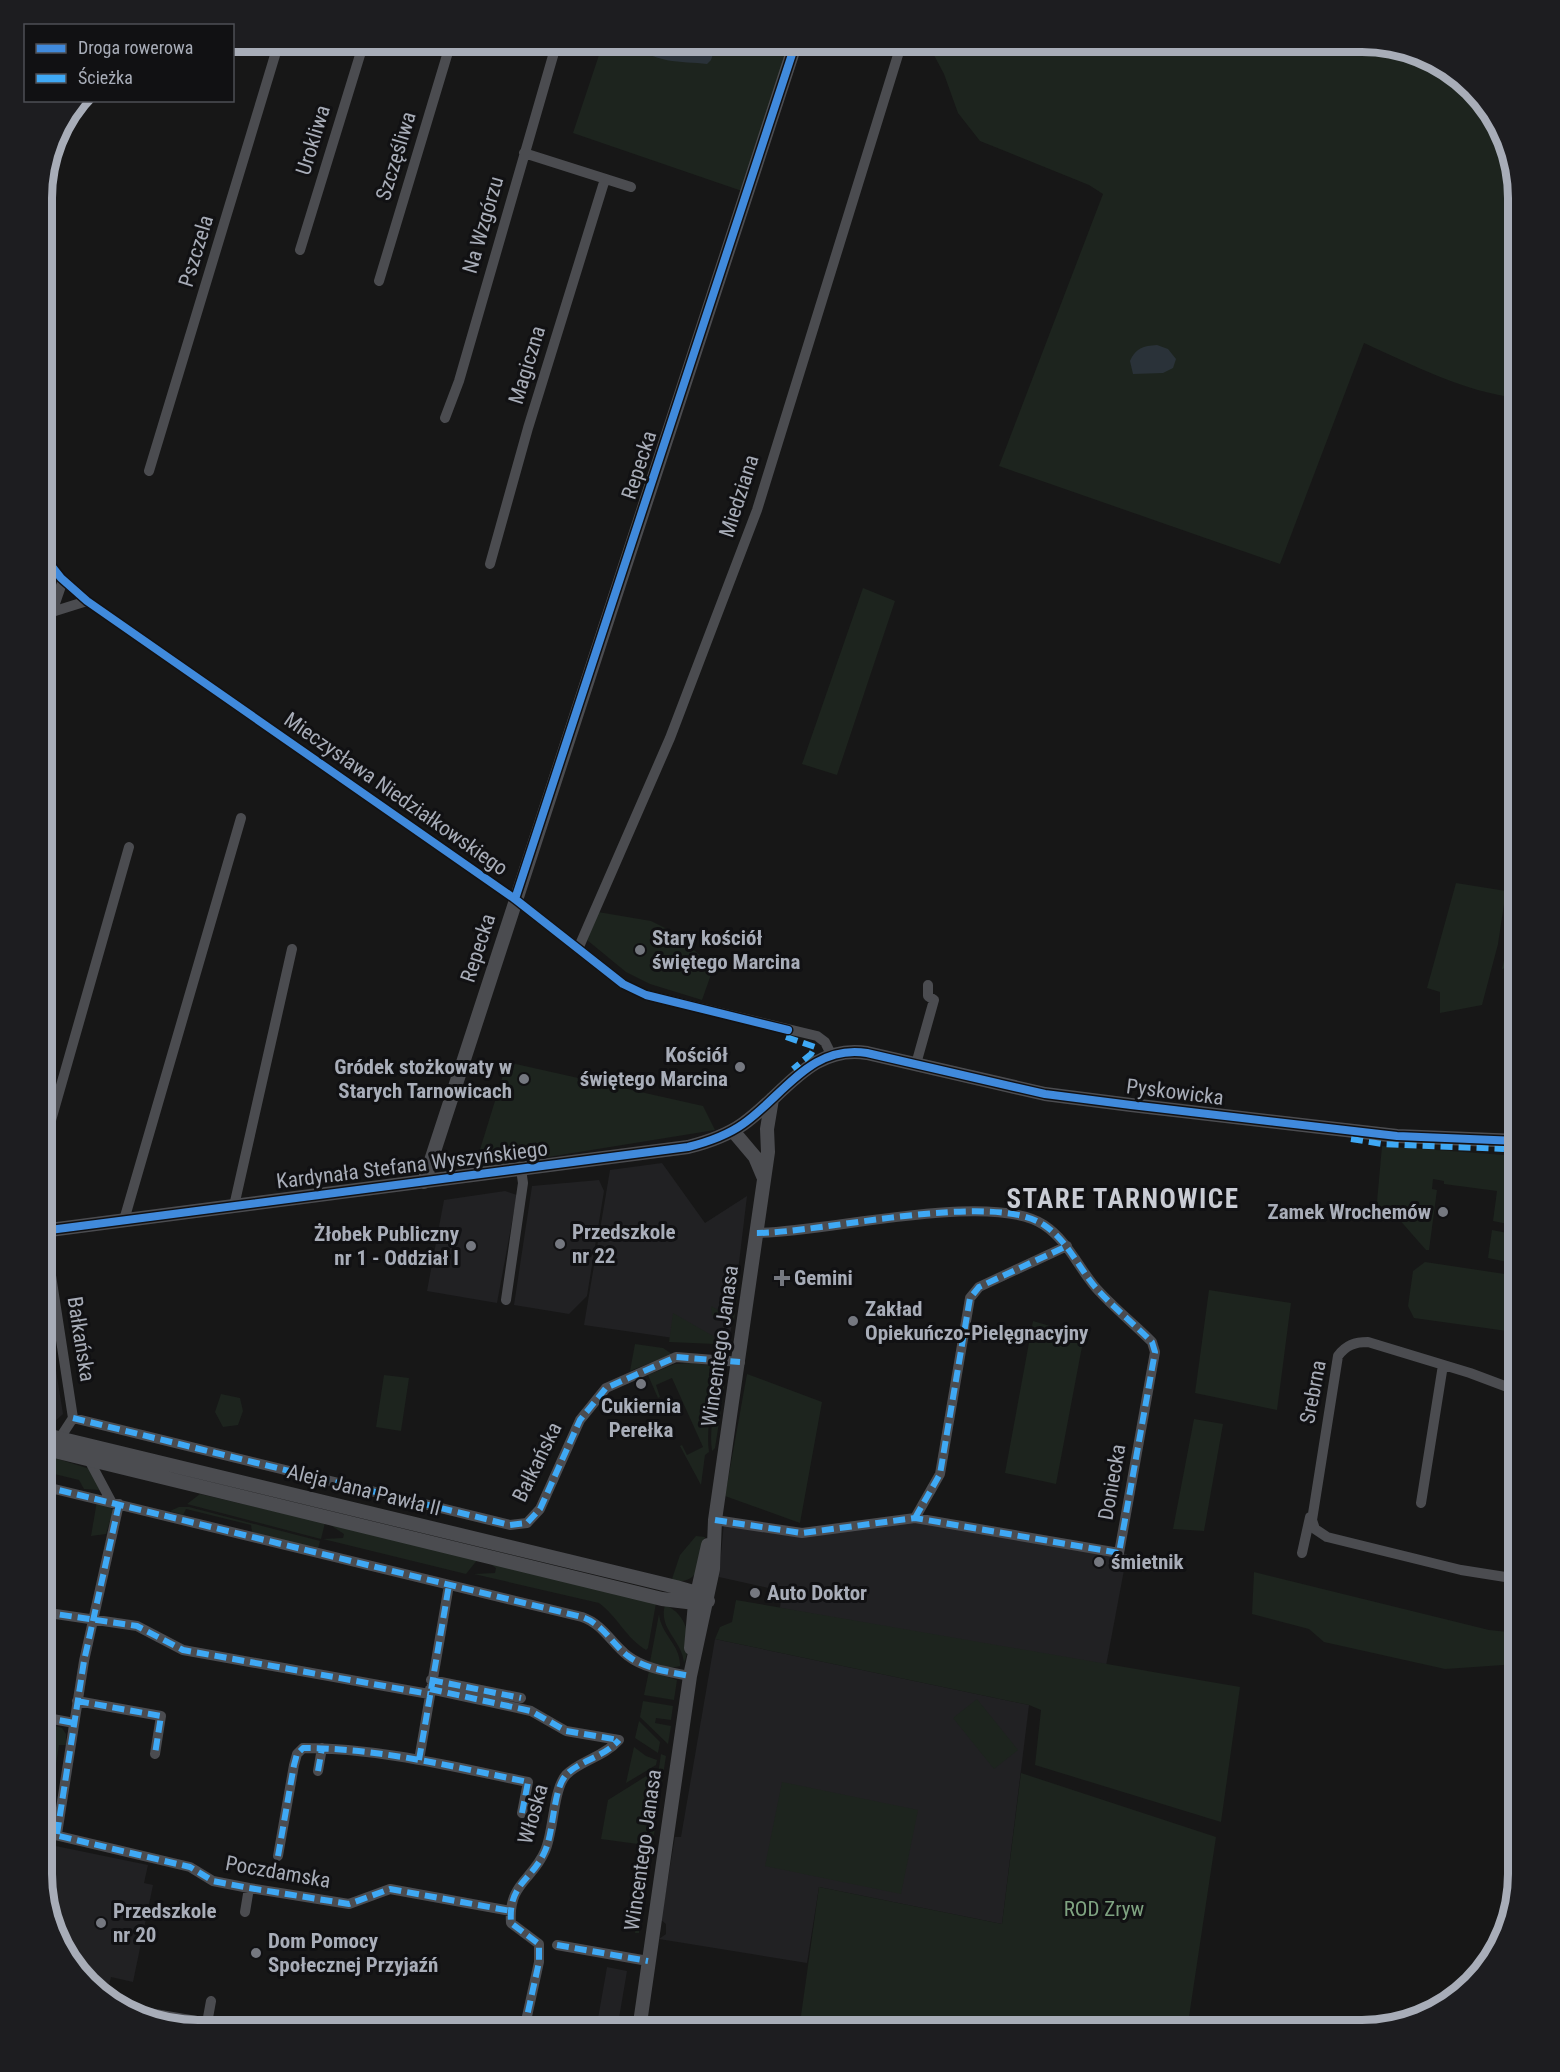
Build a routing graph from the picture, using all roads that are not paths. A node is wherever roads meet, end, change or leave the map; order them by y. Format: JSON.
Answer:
{"nodes":[{"id":1,"x":276,"y":53,"type":"edge"},
{"id":2,"x":361,"y":53,"type":"edge"},
{"id":3,"x":448,"y":53,"type":"edge"},
{"id":4,"x":554,"y":53,"type":"edge"},
{"id":5,"x":792,"y":53,"type":"edge"},
{"id":6,"x":899,"y":53,"type":"edge"},
{"id":7,"x":524,"y":153,"type":"junction"},
{"id":8,"x":605,"y":179,"type":"junction"},
{"id":9,"x":631,"y":187,"type":"dead end"},
{"id":10,"x":300,"y":250,"type":"dead end"},
{"id":11,"x":379,"y":281,"type":"dead end"},
{"id":12,"x":445,"y":418,"type":"dead end"},
{"id":13,"x":149,"y":471,"type":"dead end"},
{"id":14,"x":490,"y":564,"type":"dead end"},
{"id":15,"x":53,"y":567,"type":"edge"},
{"id":16,"x":63,"y":580,"type":"junction"},
{"id":17,"x":87,"y":601,"type":"junction"},
{"id":18,"x":53,"y":610,"type":"edge"},
{"id":19,"x":52,"y":612,"type":"edge"},
{"id":20,"x":241,"y":818,"type":"dead end"},
{"id":21,"x":129,"y":847,"type":"dead end"},
{"id":22,"x":515,"y":899,"type":"junction"},
{"id":23,"x":292,"y":949,"type":"dead end"},
{"id":24,"x":578,"y":949,"type":"junction"},
{"id":25,"x":928,"y":985,"type":"dead end"},
{"id":26,"x":831,"y":1054,"type":"junction"},
{"id":27,"x":916,"y":1064,"type":"junction"},
{"id":28,"x":772,"y":1099,"type":"junction"},
{"id":29,"x":52,"y":1115,"type":"edge"},
{"id":30,"x":754,"y":1116,"type":"junction"},
{"id":31,"x":767,"y":1130,"type":"junction"},
{"id":32,"x":732,"y":1131,"type":"junction"},
{"id":33,"x":1508,"y":1141,"type":"edge"},
{"id":34,"x":521,"y":1169,"type":"junction"},
{"id":35,"x":763,"y":1177,"type":"junction"},
{"id":36,"x":424,"y":1182,"type":"junction"},
{"id":37,"x":234,"y":1206,"type":"junction"},
{"id":38,"x":124,"y":1220,"type":"junction"},
{"id":39,"x":52,"y":1229,"type":"edge"},
{"id":40,"x":756,"y":1233,"type":"junction"},
{"id":41,"x":1067,"y":1246,"type":"junction"},
{"id":42,"x":52,"y":1289,"type":"edge"},
{"id":43,"x":506,"y":1300,"type":"dead end"},
{"id":44,"x":740,"y":1362,"type":"junction"},
{"id":45,"x":1443,"y":1365,"type":"junction"},
{"id":46,"x":1508,"y":1388,"type":"edge"},
{"id":47,"x":73,"y":1418,"type":"junction"},
{"id":48,"x":52,"y":1436,"type":"edge"},
{"id":49,"x":60,"y":1438,"type":"junction"},
{"id":50,"x":52,"y":1451,"type":"edge"},
{"id":51,"x":89,"y":1460,"type":"junction"},
{"id":52,"x":52,"y":1488,"type":"edge"},
{"id":53,"x":116,"y":1503,"type":"junction"},
{"id":54,"x":1421,"y":1503,"type":"dead end"},
{"id":55,"x":1312,"y":1510,"type":"junction"},
{"id":56,"x":915,"y":1518,"type":"junction"},
{"id":57,"x":715,"y":1520,"type":"junction"},
{"id":58,"x":1302,"y":1553,"type":"dead end"},
{"id":59,"x":701,"y":1574,"type":"junction"},
{"id":60,"x":1508,"y":1577,"type":"edge"},
{"id":61,"x":449,"y":1585,"type":"junction"},
{"id":62,"x":676,"y":1587,"type":"junction"},
{"id":63,"x":700,"y":1599,"type":"junction"},
{"id":64,"x":669,"y":1601,"type":"junction"},
{"id":65,"x":52,"y":1614,"type":"edge"},
{"id":66,"x":92,"y":1620,"type":"junction"},
{"id":67,"x":691,"y":1634,"type":"junction"},
{"id":68,"x":690,"y":1677,"type":"junction"},
{"id":69,"x":430,"y":1688,"type":"junction"},
{"id":70,"x":521,"y":1698,"type":"dead end"},
{"id":71,"x":77,"y":1701,"type":"junction"},
{"id":72,"x":52,"y":1719,"type":"edge"},
{"id":73,"x":74,"y":1723,"type":"junction"},
{"id":74,"x":322,"y":1748,"type":"junction"},
{"id":75,"x":155,"y":1754,"type":"dead end"},
{"id":76,"x":419,"y":1760,"type":"junction"},
{"id":77,"x":318,"y":1771,"type":"dead end"},
{"id":78,"x":522,"y":1813,"type":"dead end"},
{"id":79,"x":52,"y":1833,"type":"edge"},
{"id":80,"x":57,"y":1834,"type":"junction"},
{"id":81,"x":278,"y":1856,"type":"dead end"},
{"id":82,"x":249,"y":1888,"type":"junction"},
{"id":83,"x":511,"y":1911,"type":"junction"},
{"id":84,"x":245,"y":1912,"type":"dead end"},
{"id":85,"x":557,"y":1945,"type":"dead end"},
{"id":86,"x":648,"y":1961,"type":"junction"},
{"id":87,"x":211,"y":2001,"type":"dead end"},
{"id":88,"x":212,"y":2020,"type":"edge"},
{"id":89,"x":526,"y":2020,"type":"edge"},
{"id":90,"x":640,"y":2020,"type":"edge"}],
"edges":[{"from":1,"to":13,"type":"street","name":"Pszczela"},
{"from":2,"to":10,"type":"street","name":"Urokliwa"},
{"from":3,"to":11,"type":"street","name":"Szczęśliwa"},
{"from":4,"to":7,"type":"street","name":"Na Wzgórzu"},
{"from":5,"to":22,"type":"street","name":"Repecka"},
{"from":6,"to":24,"type":"street","name":"Miedziana"},
{"from":7,"to":8,"type":"street"},
{"from":7,"to":12,"type":"street","name":"Na Wzgórzu"},
{"from":8,"to":9,"type":"street"},
{"from":8,"to":14,"type":"street","name":"Magiczna"},
{"from":15,"to":16,"type":"street","name":"Mieczysława Niedziałkowskiego"},
{"from":16,"to":17,"type":"street","name":"Mieczysława Niedziałkowskiego"},
{"from":16,"to":18,"type":"street"},
{"from":17,"to":19,"type":"street"},
{"from":17,"to":22,"type":"street","name":"Mieczysława Niedziałkowskiego"},
{"from":20,"to":38,"type":"street"},
{"from":21,"to":29,"type":"street"},
{"from":22,"to":24,"type":"street","name":"Mieczysława Niedziałkowskiego"},
{"from":22,"to":36,"type":"street","name":"Repecka"},
{"from":23,"to":37,"type":"street"},
{"from":24,"to":26,"type":"street","name":"Mieczysława Niedziałkowskiego"},
{"from":25,"to":27,"type":"street"},
{"from":26,"to":27,"type":"street","name":"Pyskowicka"},
{"from":26,"to":28,"type":"street","name":"Kardynała Stefana Wyszyńskiego"},
{"from":27,"to":33,"type":"street","name":"Pyskowicka"},
{"from":28,"to":30,"type":"street","name":"Kardynała Stefana Wyszyńskiego"},
{"from":28,"to":31,"type":"street","name":"Wincentego Janasa"},
{"from":30,"to":31,"type":"street"},
{"from":30,"to":32,"type":"street","name":"Kardynała Stefana Wyszyńskiego"},
{"from":31,"to":35,"type":"street","name":"Wincentego Janasa"},
{"from":32,"to":34,"type":"street","name":"Kardynała Stefana Wyszyńskiego"},
{"from":32,"to":35,"type":"street"},
{"from":34,"to":36,"type":"street","name":"Kardynała Stefana Wyszyńskiego"},
{"from":34,"to":43,"type":"street"},
{"from":35,"to":40,"type":"street","name":"Wincentego Janasa"},
{"from":36,"to":37,"type":"street","name":"Kardynała Stefana Wyszyńskiego"},
{"from":37,"to":38,"type":"street","name":"Kardynała Stefana Wyszyńskiego"},
{"from":38,"to":39,"type":"street","name":"Kardynała Stefana Wyszyńskiego"},
{"from":40,"to":41,"type":"street","name":"Doniecka"},
{"from":40,"to":44,"type":"street","name":"Wincentego Janasa"},
{"from":41,"to":56,"type":"street"},
{"from":41,"to":56,"type":"street","name":"Doniecka"},
{"from":42,"to":47,"type":"street","name":"Bałkańska"},
{"from":44,"to":47,"type":"street","name":"Bałkańska"},
{"from":44,"to":57,"type":"street","name":"Wincentego Janasa"},
{"from":45,"to":46,"type":"street","name":"Srebrna"},
{"from":45,"to":54,"type":"street"},
{"from":45,"to":55,"type":"street","name":"Srebrna"},
{"from":47,"to":49,"type":"street"},
{"from":48,"to":49,"type":"street","name":"Aleja Jana Pawła II"},
{"from":49,"to":62,"type":"street","name":"Aleja Jana Pawła II"},
{"from":50,"to":51,"type":"street","name":"Aleja Jana Pawła II"},
{"from":51,"to":53,"type":"street"},
{"from":51,"to":64,"type":"street","name":"Aleja Jana Pawła II"},
{"from":52,"to":53,"type":"street"},
{"from":53,"to":61,"type":"street"},
{"from":53,"to":66,"type":"street"},
{"from":55,"to":58,"type":"street","name":"Srebrna"},
{"from":55,"to":60,"type":"street"},
{"from":56,"to":57,"type":"street","name":"Doniecka"},
{"from":57,"to":59,"type":"street","name":"Wincentego Janasa"},
{"from":57,"to":63,"type":"street","name":"Wincentego Janasa"},
{"from":59,"to":62,"type":"street"},
{"from":59,"to":63,"type":"street","name":"Wincentego Janasa"},
{"from":61,"to":68,"type":"street"},
{"from":61,"to":69,"type":"street"},
{"from":62,"to":63,"type":"street","name":"Aleja Jana Pawła II"},
{"from":63,"to":64,"type":"street","name":"Aleja Jana Pawła II"},
{"from":63,"to":67,"type":"street","name":"Wincentego Janasa"},
{"from":63,"to":68,"type":"street","name":"Wincentego Janasa"},
{"from":64,"to":67,"type":"street"},
{"from":65,"to":66,"type":"street"},
{"from":66,"to":69,"type":"street","name":"Włoska"},
{"from":66,"to":71,"type":"street"},
{"from":67,"to":68,"type":"street","name":"Wincentego Janasa"},
{"from":68,"to":86,"type":"street","name":"Wincentego Janasa"},
{"from":69,"to":70,"type":"street","name":"Włoska"},
{"from":69,"to":76,"type":"street"},
{"from":69,"to":83,"type":"street","name":"Włoska"},
{"from":71,"to":73,"type":"street"},
{"from":71,"to":75,"type":"street"},
{"from":72,"to":73,"type":"street"},
{"from":73,"to":80,"type":"street"},
{"from":74,"to":76,"type":"street","name":"Włoska"},
{"from":74,"to":77,"type":"street"},
{"from":74,"to":81,"type":"street","name":"Włoska"},
{"from":76,"to":78,"type":"street","name":"Włoska"},
{"from":79,"to":80,"type":"street","name":"Poczdamska"},
{"from":80,"to":82,"type":"street","name":"Poczdamska"},
{"from":82,"to":83,"type":"street","name":"Poczdamska"},
{"from":82,"to":84,"type":"street"},
{"from":83,"to":89,"type":"street"},
{"from":85,"to":86,"type":"street"},
{"from":86,"to":90,"type":"street","name":"Wincentego Janasa"},
{"from":87,"to":88,"type":"street"}]}
